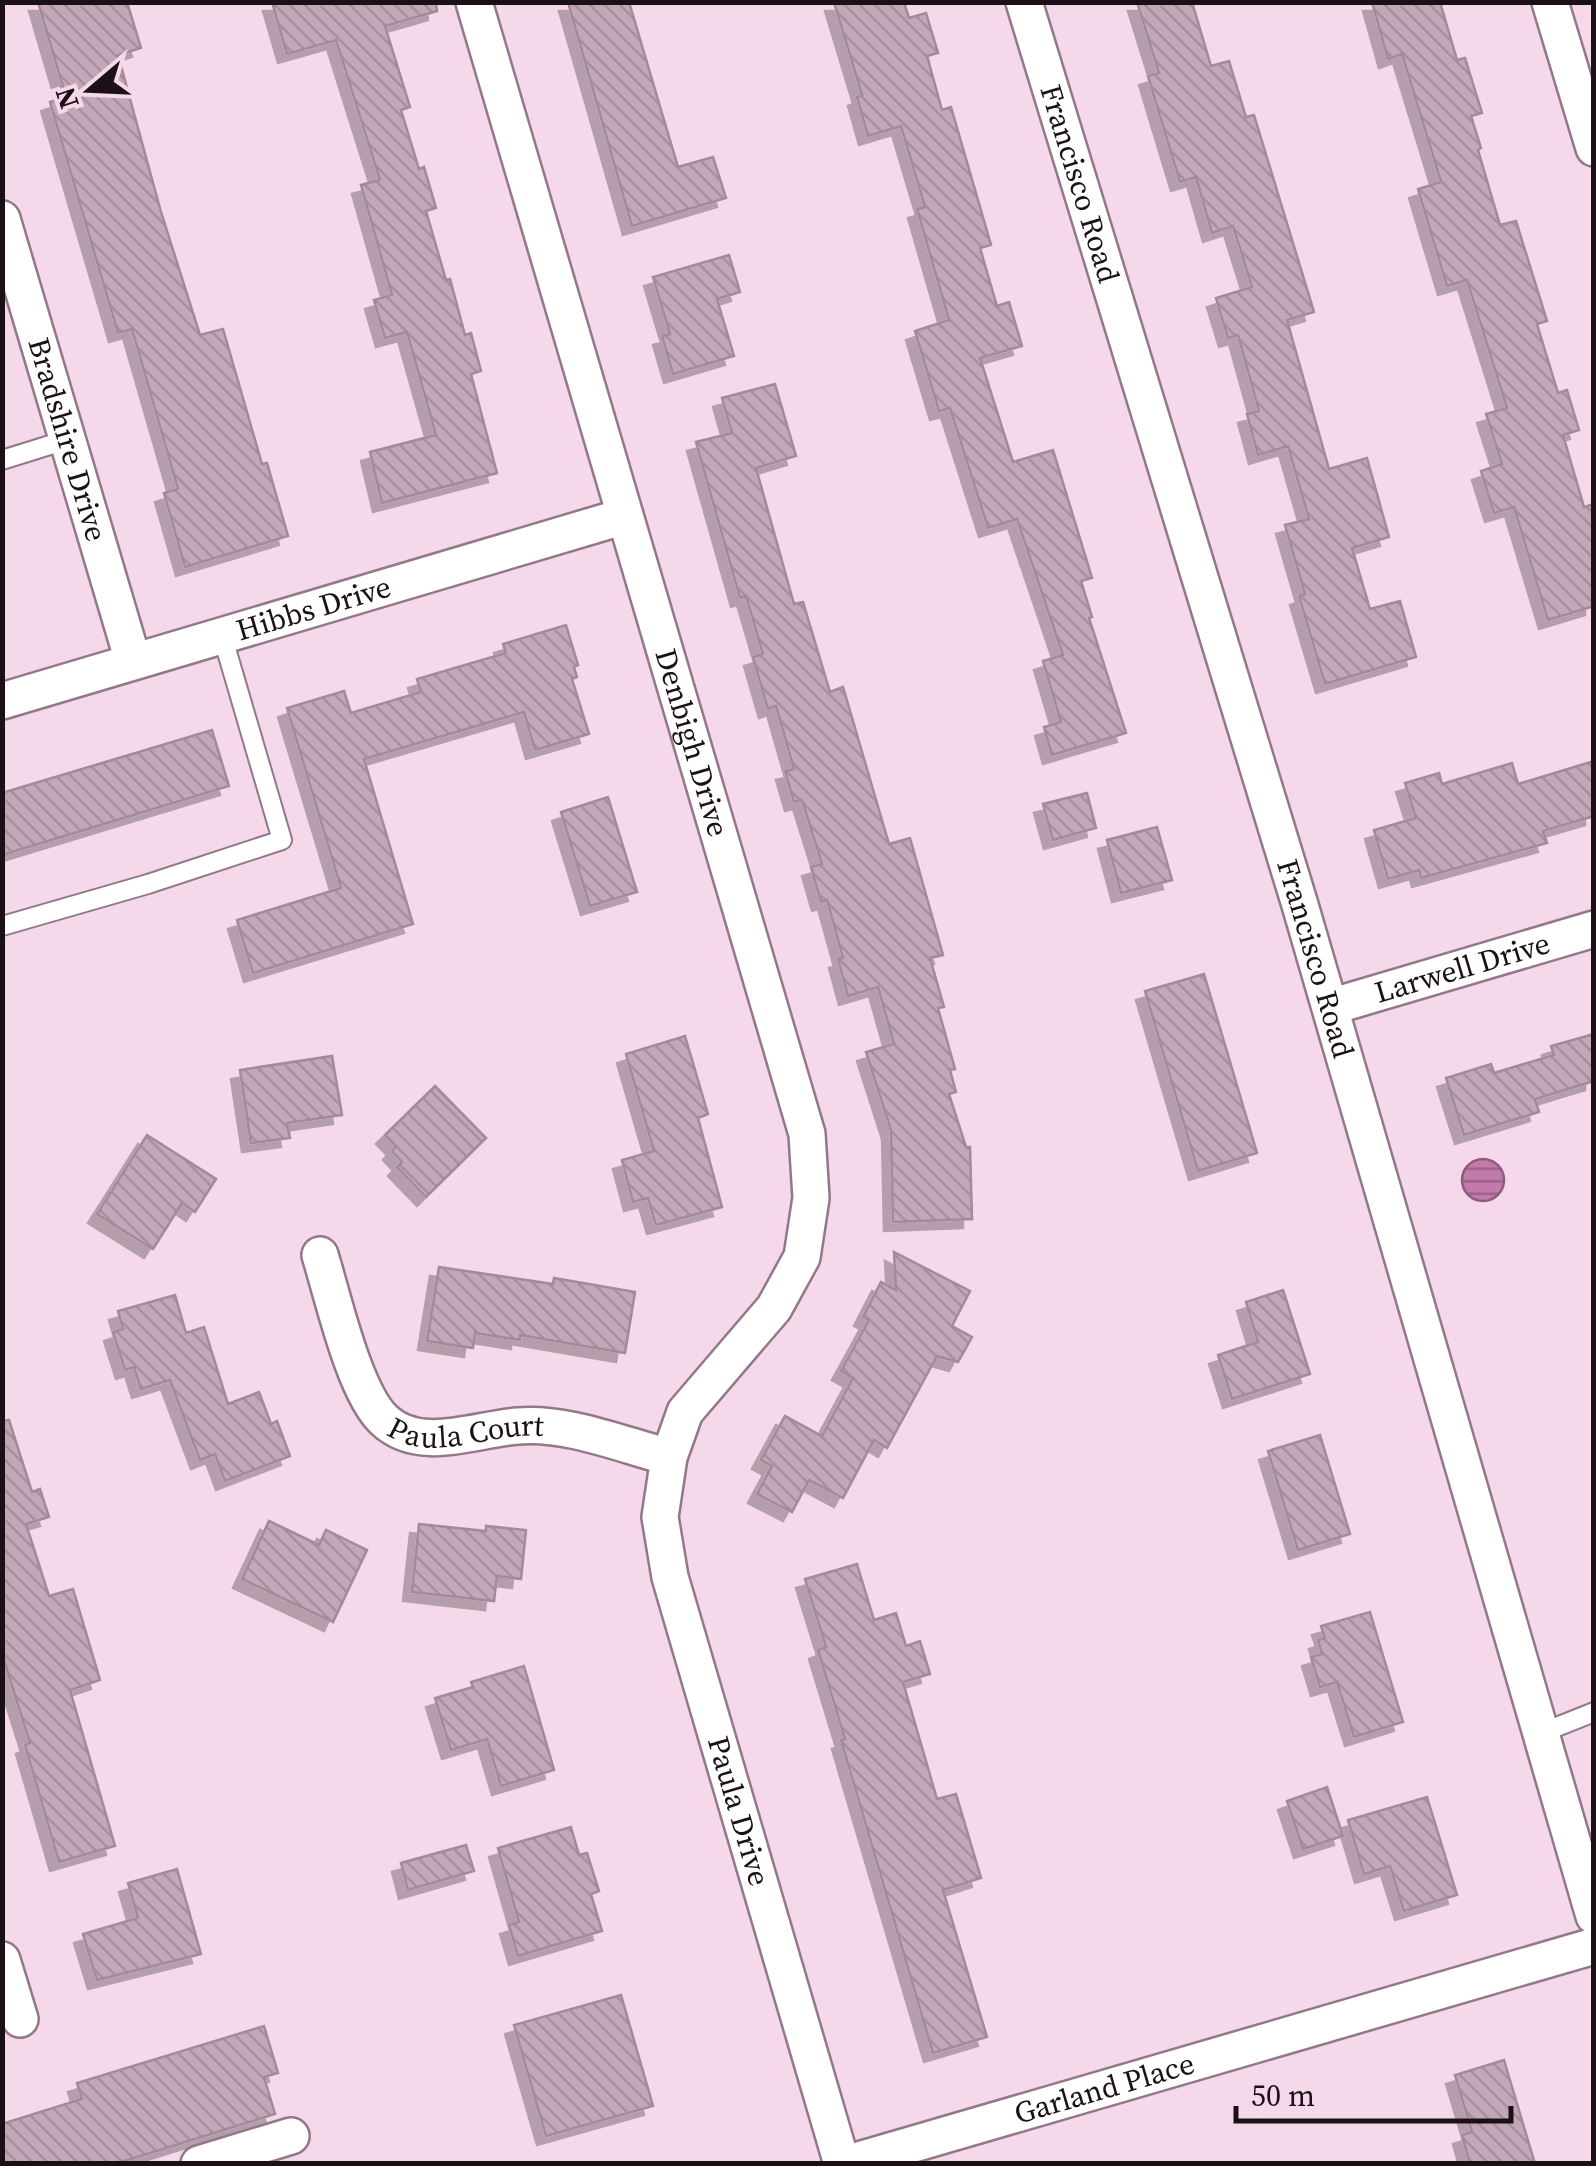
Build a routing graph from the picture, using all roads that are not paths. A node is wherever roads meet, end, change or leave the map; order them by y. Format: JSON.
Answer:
{"nodes":[{"id":1,"x":474,"y":2,"type":"edge"},
{"id":2,"x":1024,"y":2,"type":"edge"},
{"id":3,"x":1550,"y":2,"type":"edge"},
{"id":4,"x":1594,"y":148,"type":"edge"},
{"id":5,"x":2,"y":220,"type":"edge"},
{"id":6,"x":66,"y":440,"type":"junction"},
{"id":7,"x":2,"y":460,"type":"edge"},
{"id":8,"x":625,"y":516,"type":"junction"},
{"id":9,"x":222,"y":635,"type":"junction"},
{"id":10,"x":133,"y":661,"type":"junction"},
{"id":11,"x":2,"y":702,"type":"edge"},
{"id":12,"x":2,"y":926,"type":"edge"},
{"id":13,"x":1594,"y":930,"type":"edge"},
{"id":14,"x":1330,"y":1007,"type":"junction"},
{"id":15,"x":320,"y":1255,"type":"dead end"},
{"id":16,"x":668,"y":1457,"type":"junction"},
{"id":17,"x":1594,"y":1712,"type":"edge"},
{"id":18,"x":1539,"y":1734,"type":"junction"},
{"id":19,"x":1594,"y":1916,"type":"edge"},
{"id":20,"x":1594,"y":1946,"type":"edge"},
{"id":21,"x":2,"y":1960,"type":"edge"},
{"id":22,"x":20,"y":2019,"type":"dead end"},
{"id":23,"x":291,"y":2136,"type":"dead end"},
{"id":24,"x":199,"y":2164,"type":"edge"},
{"id":25,"x":844,"y":2164,"type":"edge"}],
"edges":[{"from":1,"to":8,"type":"street","name":"Denbigh Drive"},
{"from":2,"to":14,"type":"street","name":"Francisco Road"},
{"from":3,"to":4,"type":"street"},
{"from":5,"to":6,"type":"street","name":"Bradshire Drive"},
{"from":6,"to":7,"type":"lane"},
{"from":6,"to":10,"type":"street","name":"Bradshire Drive"},
{"from":8,"to":9,"type":"street","name":"Hibbs Drive"},
{"from":8,"to":16,"type":"street","name":"Denbigh Drive"},
{"from":9,"to":10,"type":"street","name":"Hibbs Drive"},
{"from":9,"to":12,"type":"lane"},
{"from":10,"to":11,"type":"street","name":"Hibbs Drive"},
{"from":13,"to":14,"type":"street","name":"Larwell Drive"},
{"from":14,"to":18,"type":"street","name":"Francisco Road"},
{"from":15,"to":16,"type":"street","name":"Paula Court"},
{"from":16,"to":25,"type":"street","name":"Paula Drive"},
{"from":17,"to":18,"type":"lane"},
{"from":18,"to":19,"type":"street","name":"Francisco Road"},
{"from":20,"to":25,"type":"street","name":"Garland Place"},
{"from":21,"to":22,"type":"street"},
{"from":23,"to":24,"type":"street"}]}
